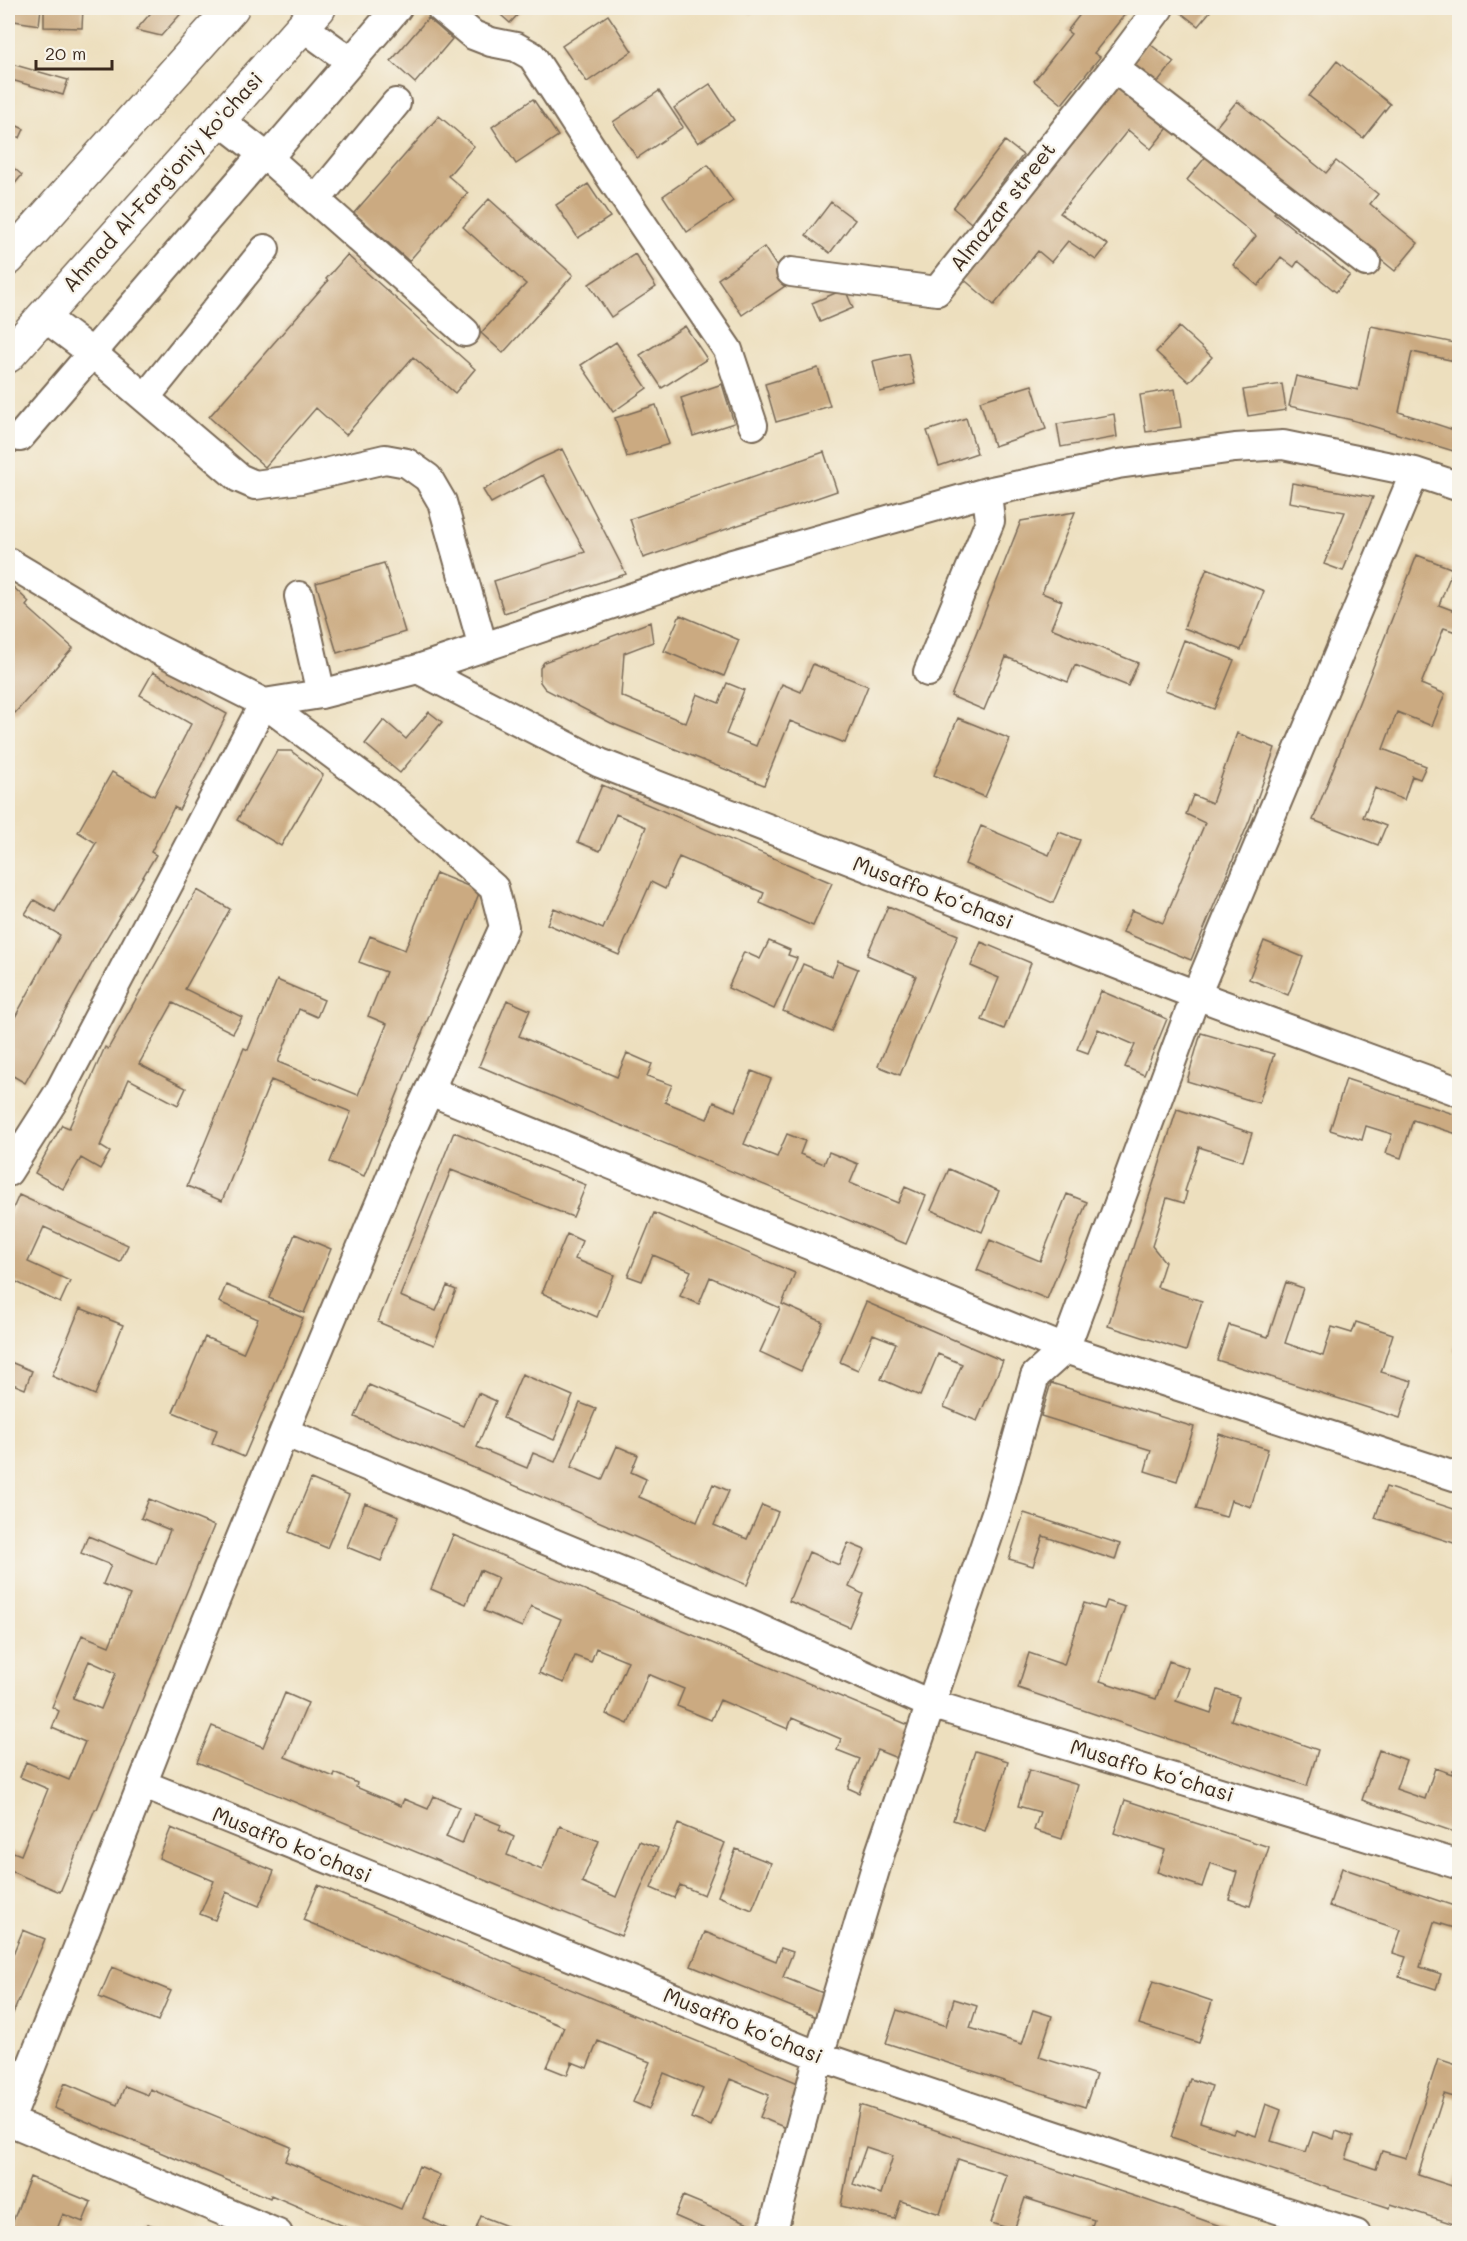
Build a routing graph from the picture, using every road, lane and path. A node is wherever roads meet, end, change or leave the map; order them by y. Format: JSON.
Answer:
{"nodes":[{"id":1,"x":232,"y":8,"type":"edge"},
{"id":2,"x":397,"y":8,"type":"edge"},
{"id":3,"x":441,"y":8,"type":"edge"},
{"id":4,"x":1155,"y":9,"type":"edge"},
{"id":5,"x":310,"y":17,"type":"edge"},
{"id":6,"x":350,"y":61,"type":"junction"},
{"id":7,"x":1114,"y":68,"type":"junction"},
{"id":8,"x":396,"y":103,"type":"dead end"},
{"id":9,"x":219,"y":120,"type":"junction"},
{"id":10,"x":266,"y":156,"type":"junction"},
{"id":11,"x":316,"y":200,"type":"junction"},
{"id":12,"x":266,"y":249,"type":"dead end"},
{"id":13,"x":8,"y":259,"type":"edge"},
{"id":14,"x":1366,"y":262,"type":"dead end"},
{"id":15,"x":791,"y":272,"type":"dead end"},
{"id":16,"x":43,"y":316,"type":"junction"},
{"id":17,"x":465,"y":332,"type":"dead end"},
{"id":18,"x":91,"y":352,"type":"junction"},
{"id":19,"x":8,"y":356,"type":"edge"},
{"id":20,"x":145,"y":398,"type":"junction"},
{"id":21,"x":753,"y":424,"type":"dead end"},
{"id":22,"x":20,"y":437,"type":"dead end"},
{"id":23,"x":1415,"y":472,"type":"junction"},
{"id":24,"x":1460,"y":487,"type":"edge"},
{"id":25,"x":987,"y":492,"type":"junction"},
{"id":26,"x":8,"y":562,"type":"edge"},
{"id":27,"x":299,"y":596,"type":"dead end"},
{"id":28,"x":483,"y":647,"type":"junction"},
{"id":29,"x":418,"y":669,"type":"junction"},
{"id":30,"x":928,"y":672,"type":"dead end"},
{"id":31,"x":321,"y":694,"type":"junction"},
{"id":32,"x":264,"y":703,"type":"junction"},
{"id":33,"x":1196,"y":995,"type":"junction"},
{"id":34,"x":430,"y":1091,"type":"junction"},
{"id":35,"x":1460,"y":1092,"type":"edge"},
{"id":36,"x":8,"y":1172,"type":"edge"},
{"id":37,"x":1065,"y":1349,"type":"junction"},
{"id":38,"x":284,"y":1432,"type":"junction"},
{"id":39,"x":1460,"y":1478,"type":"edge"},
{"id":40,"x":930,"y":1704,"type":"junction"},
{"id":41,"x":142,"y":1784,"type":"junction"},
{"id":42,"x":1460,"y":1865,"type":"edge"},
{"id":43,"x":819,"y":2056,"type":"junction"},
{"id":44,"x":8,"y":2122,"type":"edge"},
{"id":45,"x":278,"y":2234,"type":"edge"},
{"id":46,"x":772,"y":2234,"type":"edge"},
{"id":47,"x":1356,"y":2234,"type":"edge"}],
"edges":[{"from":1,"to":13,"type":"highway"},
{"from":2,"to":6,"type":"street"},
{"from":3,"to":21,"type":"street"},
{"from":4,"to":7,"type":"street","name":"Almazar street"},
{"from":5,"to":6,"type":"street"},
{"from":5,"to":9,"type":"highway","name":"Ahmad Al-Farg'oniy ko'chasi"},
{"from":6,"to":10,"type":"street"},
{"from":7,"to":14,"type":"street"},
{"from":7,"to":15,"type":"street","name":"Almazar street"},
{"from":8,"to":11,"type":"street"},
{"from":9,"to":10,"type":"street"},
{"from":9,"to":16,"type":"highway","name":"Ahmad Al-Farg'oniy ko'chasi"},
{"from":10,"to":11,"type":"street"},
{"from":10,"to":18,"type":"street"},
{"from":11,"to":17,"type":"street"},
{"from":12,"to":20,"type":"street"},
{"from":16,"to":18,"type":"street"},
{"from":16,"to":19,"type":"highway","name":"Ahmad Al-Farg'oniy ko'chasi"},
{"from":18,"to":20,"type":"street"},
{"from":18,"to":22,"type":"street"},
{"from":20,"to":28,"type":"street"},
{"from":23,"to":24,"type":"street"},
{"from":23,"to":25,"type":"street"},
{"from":23,"to":33,"type":"street"},
{"from":25,"to":28,"type":"street"},
{"from":25,"to":30,"type":"street"},
{"from":26,"to":32,"type":"street"},
{"from":27,"to":31,"type":"street"},
{"from":28,"to":29,"type":"street"},
{"from":29,"to":31,"type":"street"},
{"from":29,"to":33,"type":"street","name":"Musaffo koʻchasi"},
{"from":31,"to":32,"type":"street"},
{"from":32,"to":34,"type":"street"},
{"from":32,"to":36,"type":"street"},
{"from":33,"to":35,"type":"street","name":"Musaffo koʻchasi"},
{"from":33,"to":37,"type":"street"},
{"from":34,"to":37,"type":"street"},
{"from":34,"to":38,"type":"street"},
{"from":37,"to":39,"type":"street"},
{"from":37,"to":40,"type":"street"},
{"from":38,"to":40,"type":"street","name":"Musaffo koʻchasi"},
{"from":38,"to":41,"type":"street"},
{"from":40,"to":42,"type":"street","name":"Musaffo koʻchasi"},
{"from":40,"to":43,"type":"street"},
{"from":41,"to":43,"type":"street","name":"Musaffo koʻchasi"},
{"from":41,"to":44,"type":"street"},
{"from":43,"to":46,"type":"street"},
{"from":43,"to":47,"type":"street","name":"Musaffo koʻchasi"},
{"from":44,"to":45,"type":"street"}]}
